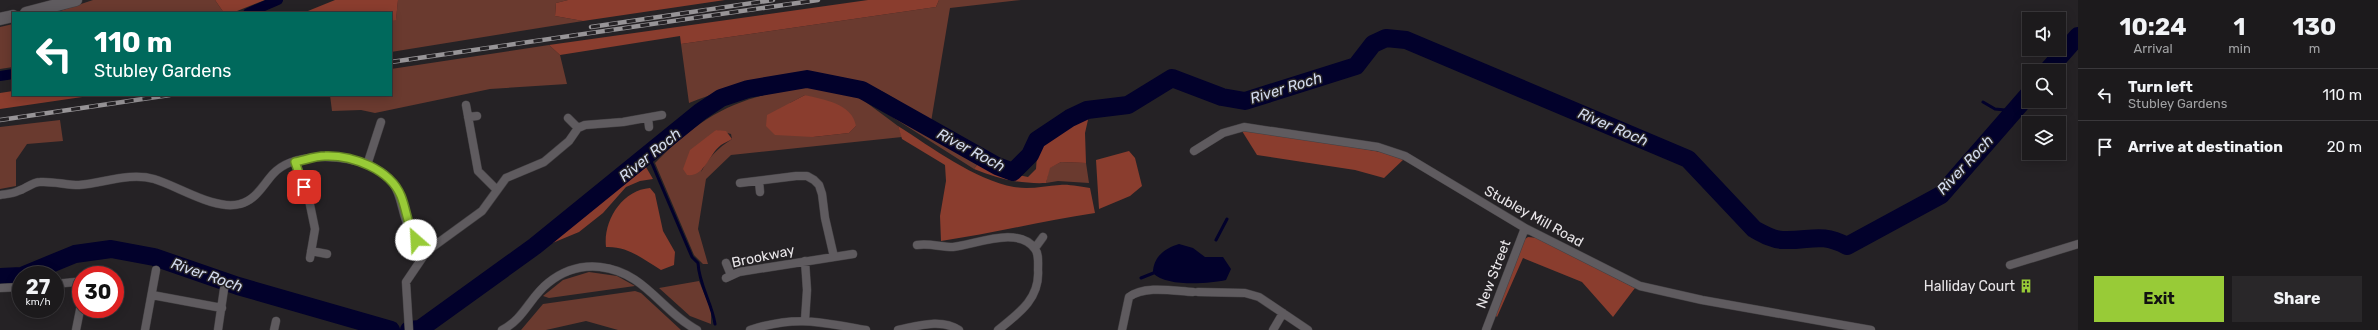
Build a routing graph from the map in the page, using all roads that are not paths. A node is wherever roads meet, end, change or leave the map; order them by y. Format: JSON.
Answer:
{"nodes":[{"id":1,"x":76,"y":0,"type":"edge"},
{"id":2,"x":30,"y":12,"type":"edge"},
{"id":3,"x":12,"y":16,"type":"edge"},
{"id":4,"x":0,"y":19,"type":"edge"},
{"id":5,"x":466,"y":105,"type":"dead end"},
{"id":6,"x":662,"y":115,"type":"dead end"},
{"id":7,"x":477,"y":116,"type":"dead end"},
{"id":8,"x":468,"y":117,"type":"junction"},
{"id":9,"x":568,"y":118,"type":"dead end"},
{"id":10,"x":381,"y":122,"type":"dead end"},
{"id":11,"x":578,"y":128,"type":"junction"},
{"id":12,"x":1194,"y":151,"type":"dead end"},
{"id":13,"x":295,"y":162,"type":"junction"},
{"id":14,"x":367,"y":165,"type":"junction"},
{"id":15,"x":809,"y":168,"type":"dead end"},
{"id":16,"x":807,"y":176,"type":"junction"},
{"id":17,"x":759,"y":181,"type":"junction"},
{"id":18,"x":740,"y":183,"type":"dead end"},
{"id":19,"x":496,"y":189,"type":"junction"},
{"id":20,"x":760,"y":192,"type":"dead end"},
{"id":21,"x":0,"y":195,"type":"edge"},
{"id":22,"x":1525,"y":228,"type":"junction"},
{"id":23,"x":1043,"y":237,"type":"dead end"},
{"id":24,"x":2078,"y":244,"type":"edge"},
{"id":25,"x":917,"y":245,"type":"dead end"},
{"id":26,"x":1035,"y":248,"type":"junction"},
{"id":27,"x":427,"y":251,"type":"junction"},
{"id":28,"x":327,"y":254,"type":"dead end"},
{"id":29,"x":853,"y":254,"type":"dead end"},
{"id":30,"x":834,"y":257,"type":"junction"},
{"id":31,"x":805,"y":261,"type":"junction"},
{"id":32,"x":726,"y":263,"type":"dead end"},
{"id":33,"x":2010,"y":265,"type":"dead end"},
{"id":34,"x":156,"y":270,"type":"dead end"},
{"id":35,"x":12,"y":287,"type":"edge"},
{"id":36,"x":0,"y":288,"type":"edge"},
{"id":37,"x":224,"y":289,"type":"dead end"},
{"id":38,"x":152,"y":295,"type":"junction"},
{"id":39,"x":222,"y":308,"type":"junction"},
{"id":40,"x":1283,"y":313,"type":"junction"},
{"id":41,"x":78,"y":318,"type":"edge"},
{"id":42,"x":806,"y":320,"type":"junction"},
{"id":43,"x":276,"y":321,"type":"dead end"},
{"id":44,"x":836,"y":327,"type":"edge"},
{"id":45,"x":76,"y":330,"type":"edge"},
{"id":46,"x":146,"y":330,"type":"edge"},
{"id":47,"x":218,"y":330,"type":"edge"},
{"id":48,"x":274,"y":330,"type":"edge"},
{"id":49,"x":409,"y":330,"type":"edge"},
{"id":50,"x":502,"y":330,"type":"edge"},
{"id":51,"x":697,"y":330,"type":"edge"},
{"id":52,"x":750,"y":330,"type":"edge"},
{"id":53,"x":866,"y":330,"type":"edge"},
{"id":54,"x":898,"y":330,"type":"edge"},
{"id":55,"x":959,"y":330,"type":"edge"},
{"id":56,"x":998,"y":330,"type":"edge"},
{"id":57,"x":1122,"y":330,"type":"edge"},
{"id":58,"x":1273,"y":330,"type":"edge"},
{"id":59,"x":1308,"y":330,"type":"edge"},
{"id":60,"x":1486,"y":330,"type":"edge"},
{"id":61,"x":1871,"y":330,"type":"edge"}],
"edges":[{"from":1,"to":2,"type":"main road"},
{"from":3,"to":4,"type":"main road"},
{"from":5,"to":8,"type":"street"},
{"from":6,"to":11,"type":"street"},
{"from":7,"to":8,"type":"street"},
{"from":8,"to":19,"type":"street"},
{"from":9,"to":11,"type":"street"},
{"from":10,"to":14,"type":"street"},
{"from":11,"to":19,"type":"street"},
{"from":12,"to":22,"type":"street","name":"Stubley Mill Road"},
{"from":13,"to":14,"type":"street"},
{"from":13,"to":21,"type":"street"},
{"from":13,"to":28,"type":"street"},
{"from":14,"to":27,"type":"street"},
{"from":15,"to":16,"type":"street"},
{"from":16,"to":17,"type":"street"},
{"from":16,"to":30,"type":"street"},
{"from":17,"to":18,"type":"street"},
{"from":17,"to":20,"type":"street"},
{"from":19,"to":27,"type":"street"},
{"from":22,"to":60,"type":"street","name":"New Street"},
{"from":22,"to":61,"type":"street","name":"Stubley Mill Road"},
{"from":23,"to":26,"type":"street"},
{"from":24,"to":33,"type":"street"},
{"from":25,"to":26,"type":"street"},
{"from":26,"to":56,"type":"street"},
{"from":27,"to":49,"type":"street"},
{"from":29,"to":30,"type":"street","name":"Brookway"},
{"from":30,"to":31,"type":"street","name":"Brookway"},
{"from":31,"to":32,"type":"street","name":"Brookway"},
{"from":31,"to":42,"type":"street","name":"Brookway"},
{"from":34,"to":38,"type":"street"},
{"from":35,"to":36,"type":"street"},
{"from":37,"to":39,"type":"street"},
{"from":38,"to":39,"type":"street"},
{"from":38,"to":46,"type":"street"},
{"from":39,"to":47,"type":"street"},
{"from":40,"to":57,"type":"street"},
{"from":40,"to":58,"type":"street"},
{"from":40,"to":59,"type":"street"},
{"from":41,"to":45,"type":"street"},
{"from":42,"to":44,"type":"street"},
{"from":42,"to":52,"type":"street"},
{"from":43,"to":48,"type":"street"},
{"from":44,"to":53,"type":"street"},
{"from":50,"to":51,"type":"street"},
{"from":54,"to":55,"type":"street"}]}
